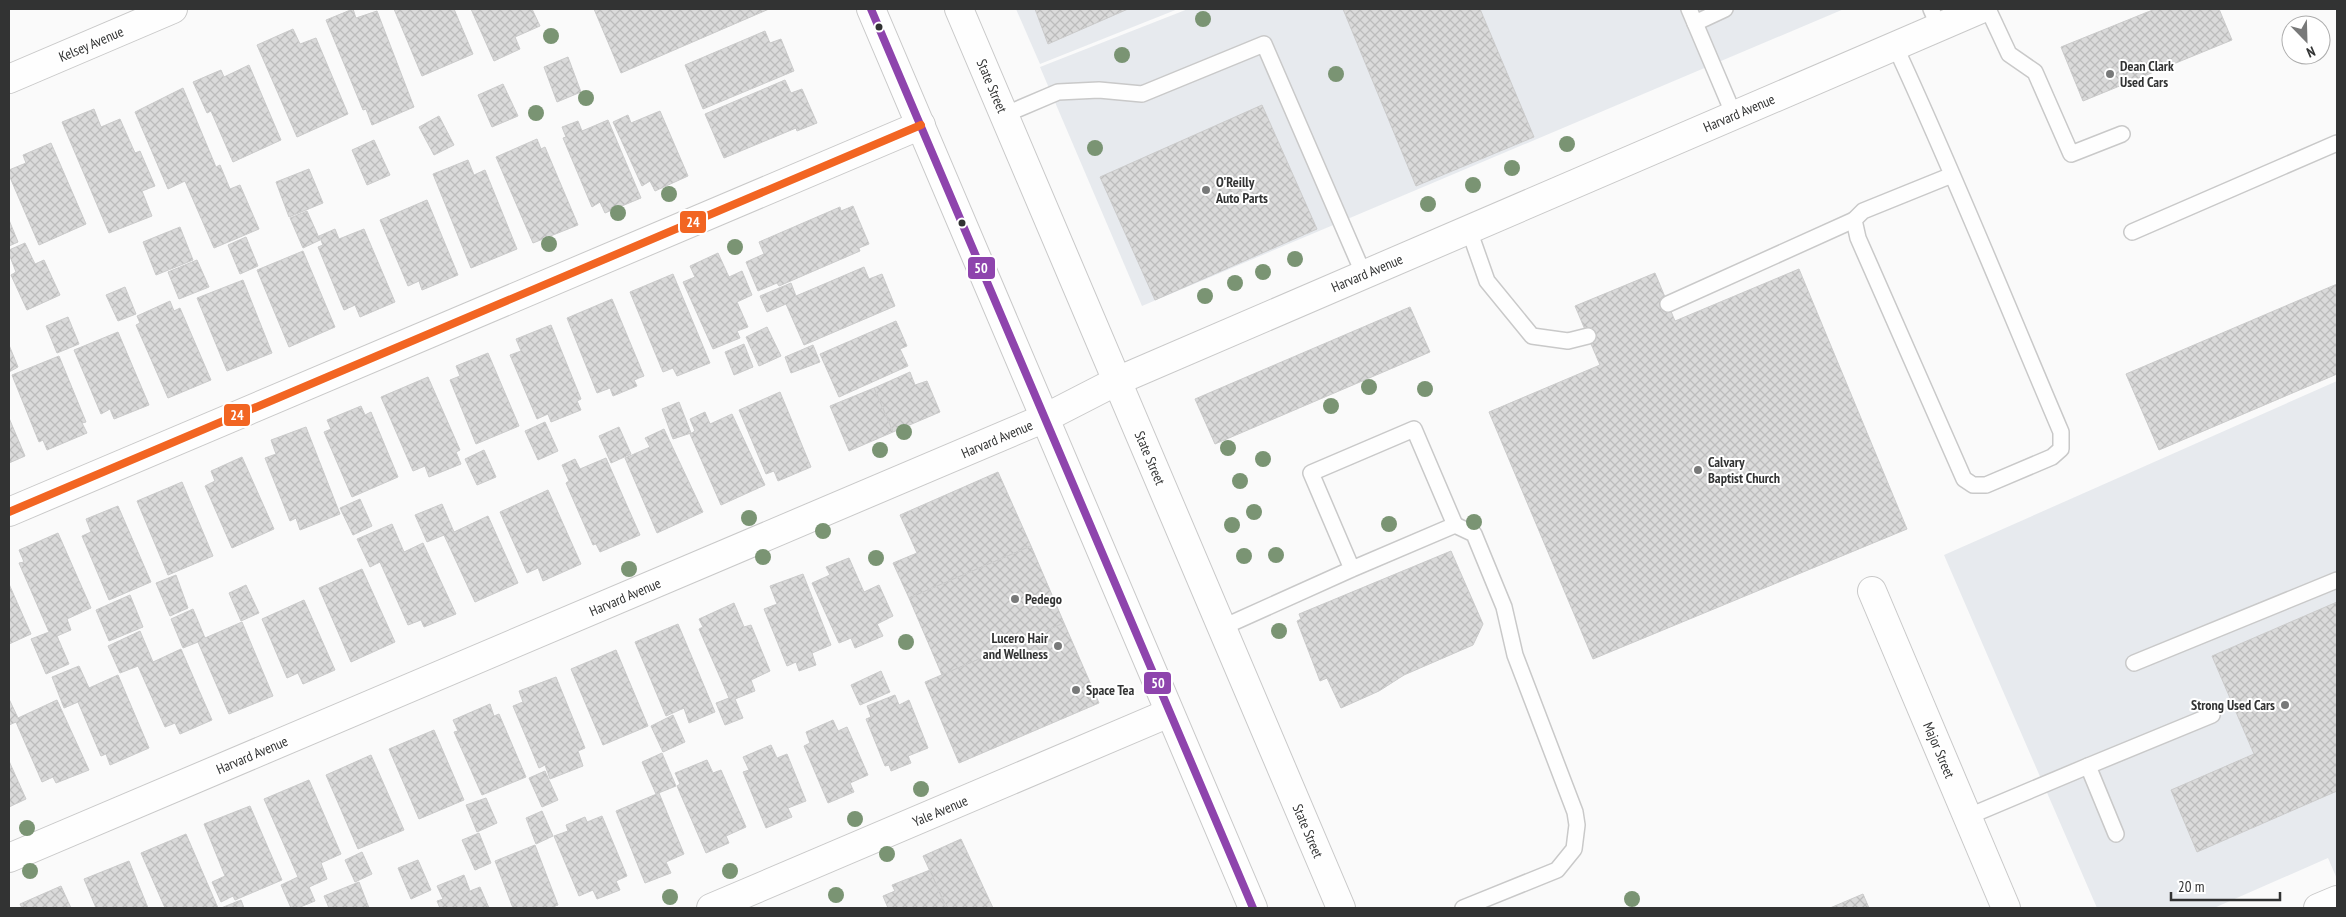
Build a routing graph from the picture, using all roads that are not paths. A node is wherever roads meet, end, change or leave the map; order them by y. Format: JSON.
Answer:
{"nodes":[{"id":1,"x":173,"y":9,"type":"edge"},
{"id":2,"x":871,"y":9,"type":"edge"},
{"id":3,"x":959,"y":9,"type":"edge"},
{"id":4,"x":1689,"y":9,"type":"edge"},
{"id":5,"x":1725,"y":9,"type":"edge"},
{"id":6,"x":1981,"y":9,"type":"edge"},
{"id":7,"x":1988,"y":9,"type":"edge"},
{"id":8,"x":1935,"y":18,"type":"edge"},
{"id":9,"x":1695,"y":23,"type":"junction"},
{"id":10,"x":1895,"y":46,"type":"junction"},
{"id":11,"x":9,"y":79,"type":"edge"},
{"id":12,"x":1004,"y":115,"type":"junction"},
{"id":13,"x":1734,"y":115,"type":"junction"},
{"id":14,"x":921,"y":125,"type":"junction"},
{"id":15,"x":2122,"y":134,"type":"dead end"},
{"id":16,"x":2337,"y":143,"type":"edge"},
{"id":17,"x":1952,"y":176,"type":"junction"},
{"id":18,"x":1854,"y":220,"type":"junction"},
{"id":19,"x":1469,"y":230,"type":"junction"},
{"id":20,"x":2132,"y":232,"type":"dead end"},
{"id":21,"x":1364,"y":275,"type":"junction"},
{"id":22,"x":1668,"y":304,"type":"dead end"},
{"id":23,"x":1588,"y":336,"type":"dead end"},
{"id":24,"x":1117,"y":381,"type":"junction"},
{"id":25,"x":1045,"y":418,"type":"junction"},
{"id":26,"x":9,"y":512,"type":"edge"},
{"id":27,"x":1455,"y":525,"type":"junction"},
{"id":28,"x":1352,"y":568,"type":"junction"},
{"id":29,"x":2337,"y":580,"type":"edge"},
{"id":30,"x":1872,"y":592,"type":"dead end"},
{"id":31,"x":1222,"y":628,"type":"junction"},
{"id":32,"x":2134,"y":663,"type":"dead end"},
{"id":33,"x":1170,"y":713,"type":"junction"},
{"id":34,"x":2212,"y":715,"type":"dead end"},
{"id":35,"x":2088,"y":766,"type":"junction"},
{"id":36,"x":1967,"y":817,"type":"junction"},
{"id":37,"x":2116,"y":834,"type":"dead end"},
{"id":38,"x":9,"y":858,"type":"edge"},
{"id":39,"x":2337,"y":900,"type":"edge"},
{"id":40,"x":712,"y":908,"type":"edge"},
{"id":41,"x":1253,"y":908,"type":"edge"},
{"id":42,"x":1340,"y":908,"type":"edge"},
{"id":43,"x":1463,"y":908,"type":"edge"},
{"id":44,"x":2006,"y":908,"type":"edge"},
{"id":45,"x":2318,"y":908,"type":"edge"}],
"edges":[{"from":1,"to":11,"type":"street","name":"Kelsey Avenue"},
{"from":2,"to":14,"type":"street"},
{"from":3,"to":12,"type":"street","name":"State Street"},
{"from":4,"to":9,"type":"lane"},
{"from":5,"to":9,"type":"lane"},
{"from":6,"to":8,"type":"street","name":"Harvard Avenue"},
{"from":7,"to":15,"type":"lane"},
{"from":8,"to":10,"type":"street","name":"Harvard Avenue"},
{"from":9,"to":13,"type":"lane"},
{"from":10,"to":13,"type":"street","name":"Harvard Avenue"},
{"from":10,"to":17,"type":"lane"},
{"from":12,"to":21,"type":"lane"},
{"from":12,"to":24,"type":"street","name":"State Street"},
{"from":13,"to":19,"type":"street","name":"Harvard Avenue"},
{"from":14,"to":25,"type":"street"},
{"from":14,"to":26,"type":"street"},
{"from":16,"to":20,"type":"lane"},
{"from":17,"to":18,"type":"lane"},
{"from":17,"to":18,"type":"lane"},
{"from":18,"to":22,"type":"lane"},
{"from":19,"to":21,"type":"street","name":"Harvard Avenue"},
{"from":19,"to":23,"type":"lane"},
{"from":21,"to":24,"type":"street","name":"Harvard Avenue"},
{"from":24,"to":25,"type":"street","name":"Harvard Avenue"},
{"from":24,"to":31,"type":"street","name":"State Street"},
{"from":25,"to":33,"type":"street"},
{"from":25,"to":38,"type":"street","name":"Harvard Avenue"},
{"from":27,"to":28,"type":"lane"},
{"from":27,"to":28,"type":"lane"},
{"from":27,"to":43,"type":"lane"},
{"from":28,"to":31,"type":"lane"},
{"from":29,"to":32,"type":"lane"},
{"from":30,"to":36,"type":"street","name":"Major Street"},
{"from":31,"to":42,"type":"street","name":"State Street"},
{"from":33,"to":40,"type":"street","name":"Yale Avenue"},
{"from":33,"to":41,"type":"street"},
{"from":34,"to":35,"type":"lane"},
{"from":35,"to":36,"type":"lane"},
{"from":35,"to":37,"type":"lane"},
{"from":36,"to":44,"type":"street","name":"Major Street"},
{"from":39,"to":45,"type":"street"}]}
